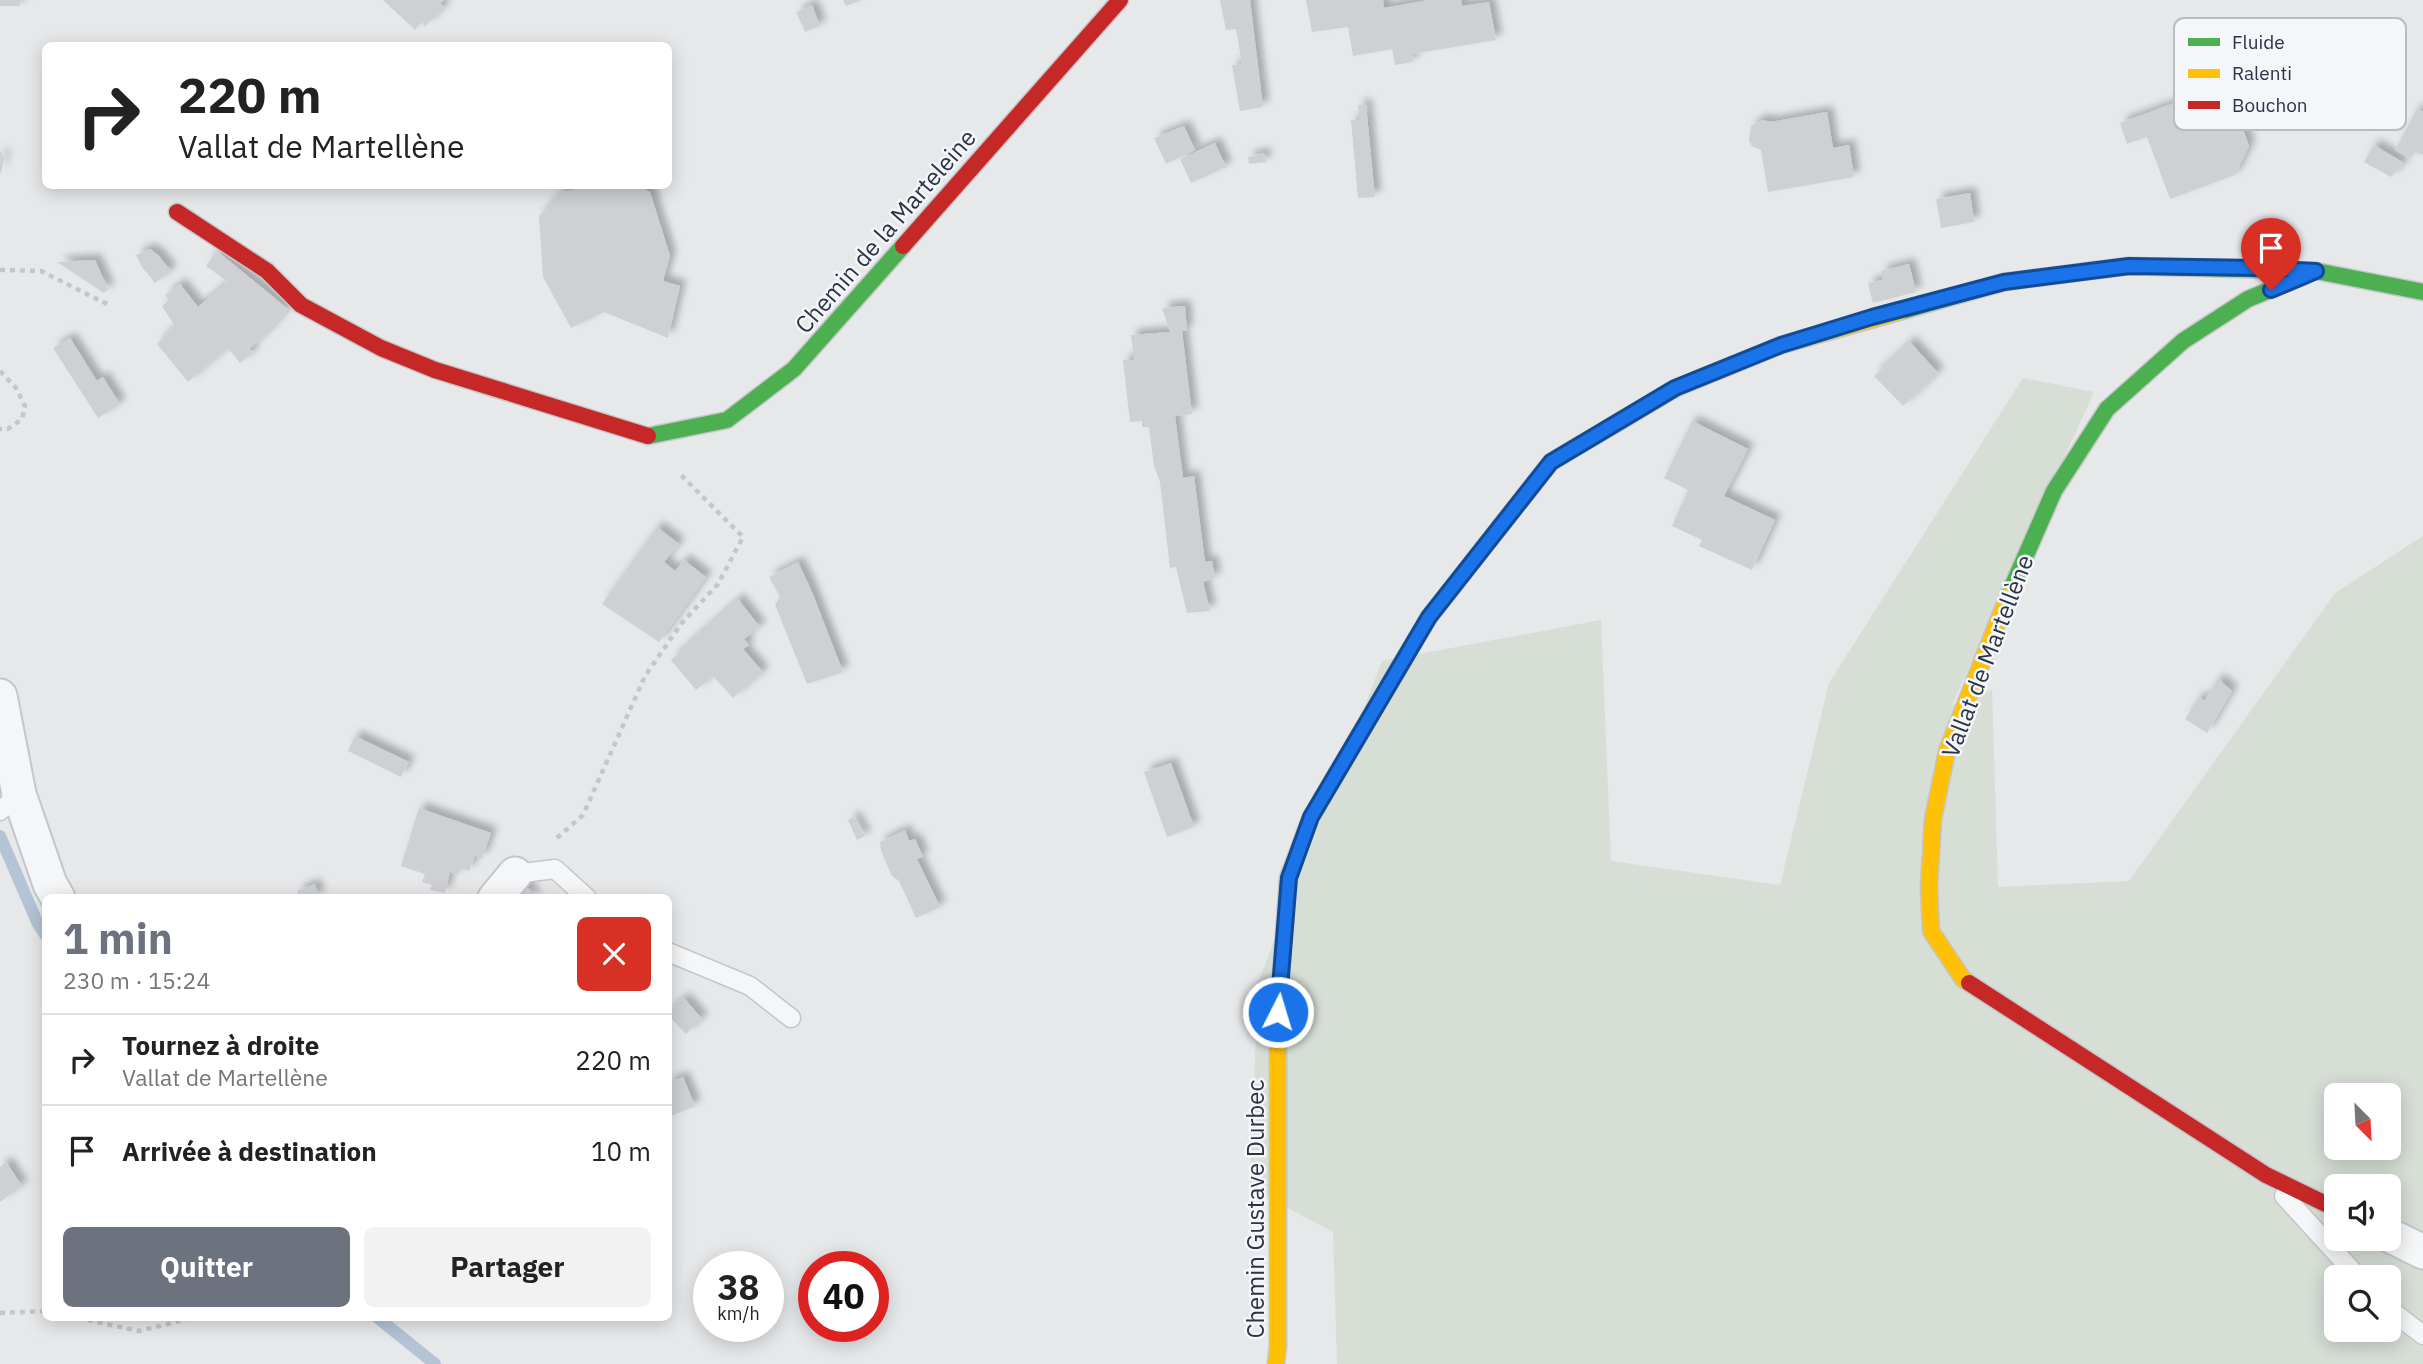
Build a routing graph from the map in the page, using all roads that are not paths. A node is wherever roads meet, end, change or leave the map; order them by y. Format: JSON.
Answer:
{"nodes":[{"id":1,"x":1119,"y":0,"type":"edge"},
{"id":2,"x":177,"y":212,"type":"dead end"},
{"id":3,"x":2316,"y":271,"type":"junction"},
{"id":4,"x":2423,"y":292,"type":"edge"},
{"id":5,"x":0,"y":696,"type":"edge"},
{"id":6,"x":7,"y":805,"type":"edge"},
{"id":7,"x":505,"y":886,"type":"edge"},
{"id":8,"x":56,"y":894,"type":"edge"},
{"id":9,"x":583,"y":894,"type":"edge"},
{"id":10,"x":672,"y":954,"type":"edge"},
{"id":11,"x":791,"y":1018,"type":"dead end"},
{"id":12,"x":2266,"y":1175,"type":"junction"},
{"id":13,"x":2324,"y":1203,"type":"edge"},
{"id":14,"x":2401,"y":1241,"type":"edge"},
{"id":15,"x":2423,"y":1252,"type":"edge"},
{"id":16,"x":2347,"y":1265,"type":"edge"},
{"id":17,"x":2401,"y":1318,"type":"edge"},
{"id":18,"x":2423,"y":1335,"type":"edge"},
{"id":19,"x":1276,"y":1364,"type":"edge"}],
"edges":[{"from":1,"to":2,"type":"street","name":"Chemin de la Marteleine"},
{"from":3,"to":4,"type":"street","name":"Chemin Gustave Durbec"},
{"from":3,"to":12,"type":"street","name":"Vallat de Martellène"},
{"from":3,"to":19,"type":"street","name":"Chemin Gustave Durbec"},
{"from":5,"to":6,"type":"street"},
{"from":6,"to":8,"type":"street"},
{"from":7,"to":9,"type":"lane"},
{"from":10,"to":11,"type":"lane"},
{"from":12,"to":13,"type":"street","name":"Vallat de Martellène"},
{"from":12,"to":16,"type":"lane"},
{"from":14,"to":15,"type":"street"},
{"from":17,"to":18,"type":"lane"}]}
